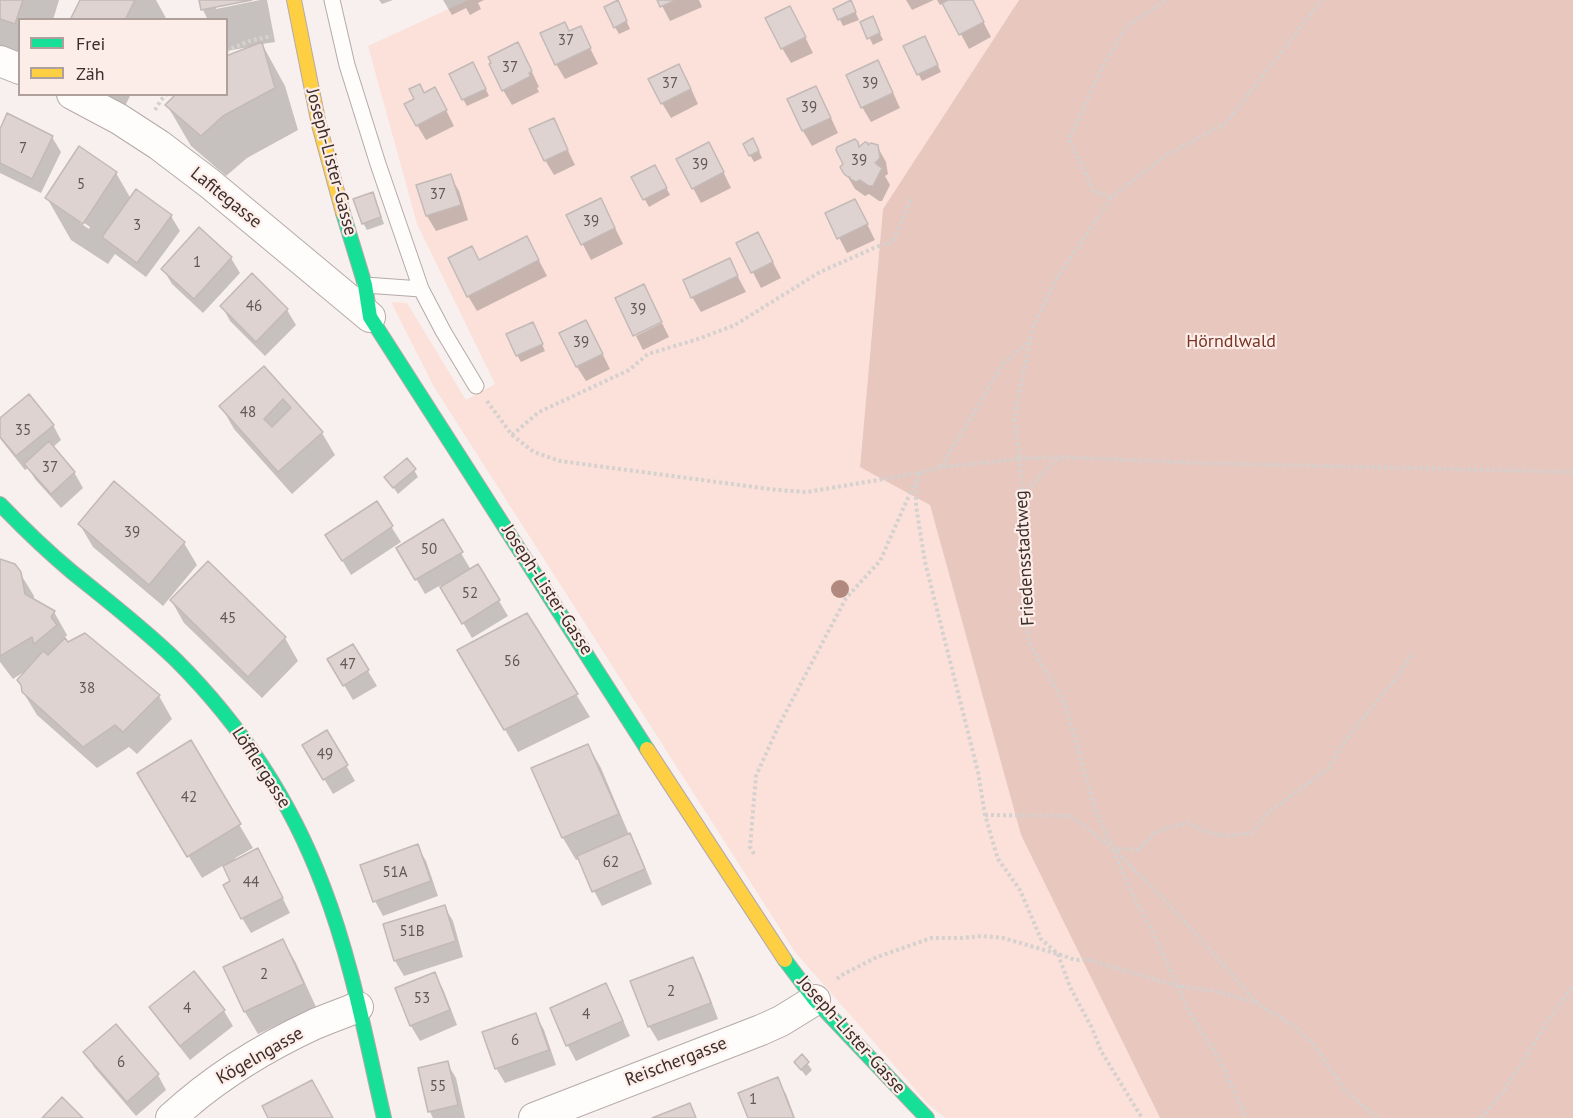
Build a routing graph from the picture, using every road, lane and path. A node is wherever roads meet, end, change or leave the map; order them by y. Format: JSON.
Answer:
{"nodes":[{"id":1,"x":294,"y":0,"type":"edge"},
{"id":2,"x":332,"y":0,"type":"edge"},
{"id":3,"x":1167,"y":0,"type":"edge"},
{"id":4,"x":1322,"y":0,"type":"edge"},
{"id":5,"x":281,"y":34,"type":"dead end"},
{"id":6,"x":228,"y":50,"type":"edge"},
{"id":7,"x":0,"y":61,"type":"edge"},
{"id":8,"x":18,"y":68,"type":"edge"},
{"id":9,"x":76,"y":96,"type":"edge"},
{"id":10,"x":912,"y":196,"type":"dead end"},
{"id":11,"x":1111,"y":198,"type":"junction"},
{"id":12,"x":365,"y":285,"type":"junction"},
{"id":13,"x":421,"y":288,"type":"junction"},
{"id":14,"x":370,"y":317,"type":"junction"},
{"id":15,"x":1030,"y":340,"type":"junction"},
{"id":16,"x":476,"y":386,"type":"joint"},
{"id":17,"x":512,"y":435,"type":"junction"},
{"id":18,"x":1058,"y":457,"type":"junction"},
{"id":19,"x":1020,"y":459,"type":"junction"},
{"id":20,"x":941,"y":467,"type":"junction"},
{"id":21,"x":1573,"y":472,"type":"edge"},
{"id":22,"x":919,"y":473,"type":"junction"},
{"id":23,"x":1022,"y":495,"type":"junction"},
{"id":24,"x":0,"y":504,"type":"edge"},
{"id":25,"x":1413,"y":652,"type":"dead end"},
{"id":26,"x":985,"y":816,"type":"junction"},
{"id":27,"x":1113,"y":848,"type":"junction"},
{"id":28,"x":754,"y":856,"type":"dead end"},
{"id":29,"x":1058,"y":954,"type":"junction"},
{"id":30,"x":1178,"y":986,"type":"junction"},
{"id":31,"x":1573,"y":986,"type":"edge"},
{"id":32,"x":815,"y":1000,"type":"junction"},
{"id":33,"x":1258,"y":1004,"type":"junction"},
{"id":34,"x":358,"y":1007,"type":"junction"},
{"id":35,"x":171,"y":1118,"type":"edge"},
{"id":36,"x":384,"y":1118,"type":"edge"},
{"id":37,"x":534,"y":1118,"type":"edge"},
{"id":38,"x":927,"y":1118,"type":"edge"},
{"id":39,"x":1142,"y":1118,"type":"edge"},
{"id":40,"x":1246,"y":1118,"type":"edge"},
{"id":41,"x":1377,"y":1118,"type":"edge"},
{"id":42,"x":1481,"y":1118,"type":"edge"}],
"edges":[{"from":1,"to":12,"type":"street","name":"Joseph-Lister-Gasse"},
{"from":2,"to":13,"type":"lane"},
{"from":3,"to":11,"type":"path"},
{"from":4,"to":11,"type":"path","name":"Friedensstadtweg"},
{"from":5,"to":6,"type":"path"},
{"from":7,"to":8,"type":"street"},
{"from":9,"to":14,"type":"street","name":"Lafitegasse"},
{"from":10,"to":17,"type":"path"},
{"from":11,"to":15,"type":"path","name":"Friedensstadtweg"},
{"from":12,"to":13,"type":"lane"},
{"from":12,"to":14,"type":"street","name":"Joseph-Lister-Gasse"},
{"from":13,"to":16,"type":"lane"},
{"from":14,"to":32,"type":"street","name":"Joseph-Lister-Gasse"},
{"from":15,"to":19,"type":"path","name":"Friedensstadtweg"},
{"from":15,"to":20,"type":"path"},
{"from":16,"to":17,"type":"path"},
{"from":17,"to":22,"type":"path"},
{"from":18,"to":19,"type":"path"},
{"from":18,"to":21,"type":"path"},
{"from":18,"to":23,"type":"path"},
{"from":19,"to":20,"type":"path"},
{"from":19,"to":23,"type":"path","name":"Friedensstadtweg"},
{"from":20,"to":22,"type":"path"},
{"from":22,"to":26,"type":"path"},
{"from":22,"to":28,"type":"path"},
{"from":23,"to":27,"type":"path","name":"Friedensstadtweg"},
{"from":24,"to":34,"type":"street","name":"Löfflergasse"},
{"from":25,"to":27,"type":"path"},
{"from":26,"to":27,"type":"path"},
{"from":26,"to":29,"type":"path"},
{"from":27,"to":30,"type":"path"},
{"from":27,"to":33,"type":"path","name":"Friedensstadtweg"},
{"from":29,"to":30,"type":"path"},
{"from":29,"to":32,"type":"path"},
{"from":29,"to":39,"type":"path"},
{"from":30,"to":33,"type":"path"},
{"from":30,"to":40,"type":"path"},
{"from":31,"to":42,"type":"path"},
{"from":32,"to":37,"type":"street","name":"Reischergasse"},
{"from":32,"to":38,"type":"street","name":"Joseph-Lister-Gasse"},
{"from":33,"to":41,"type":"path","name":"Friedensstadtweg"},
{"from":34,"to":35,"type":"street","name":"Kögelngasse"},
{"from":34,"to":36,"type":"street","name":"Löfflergasse"}]}
